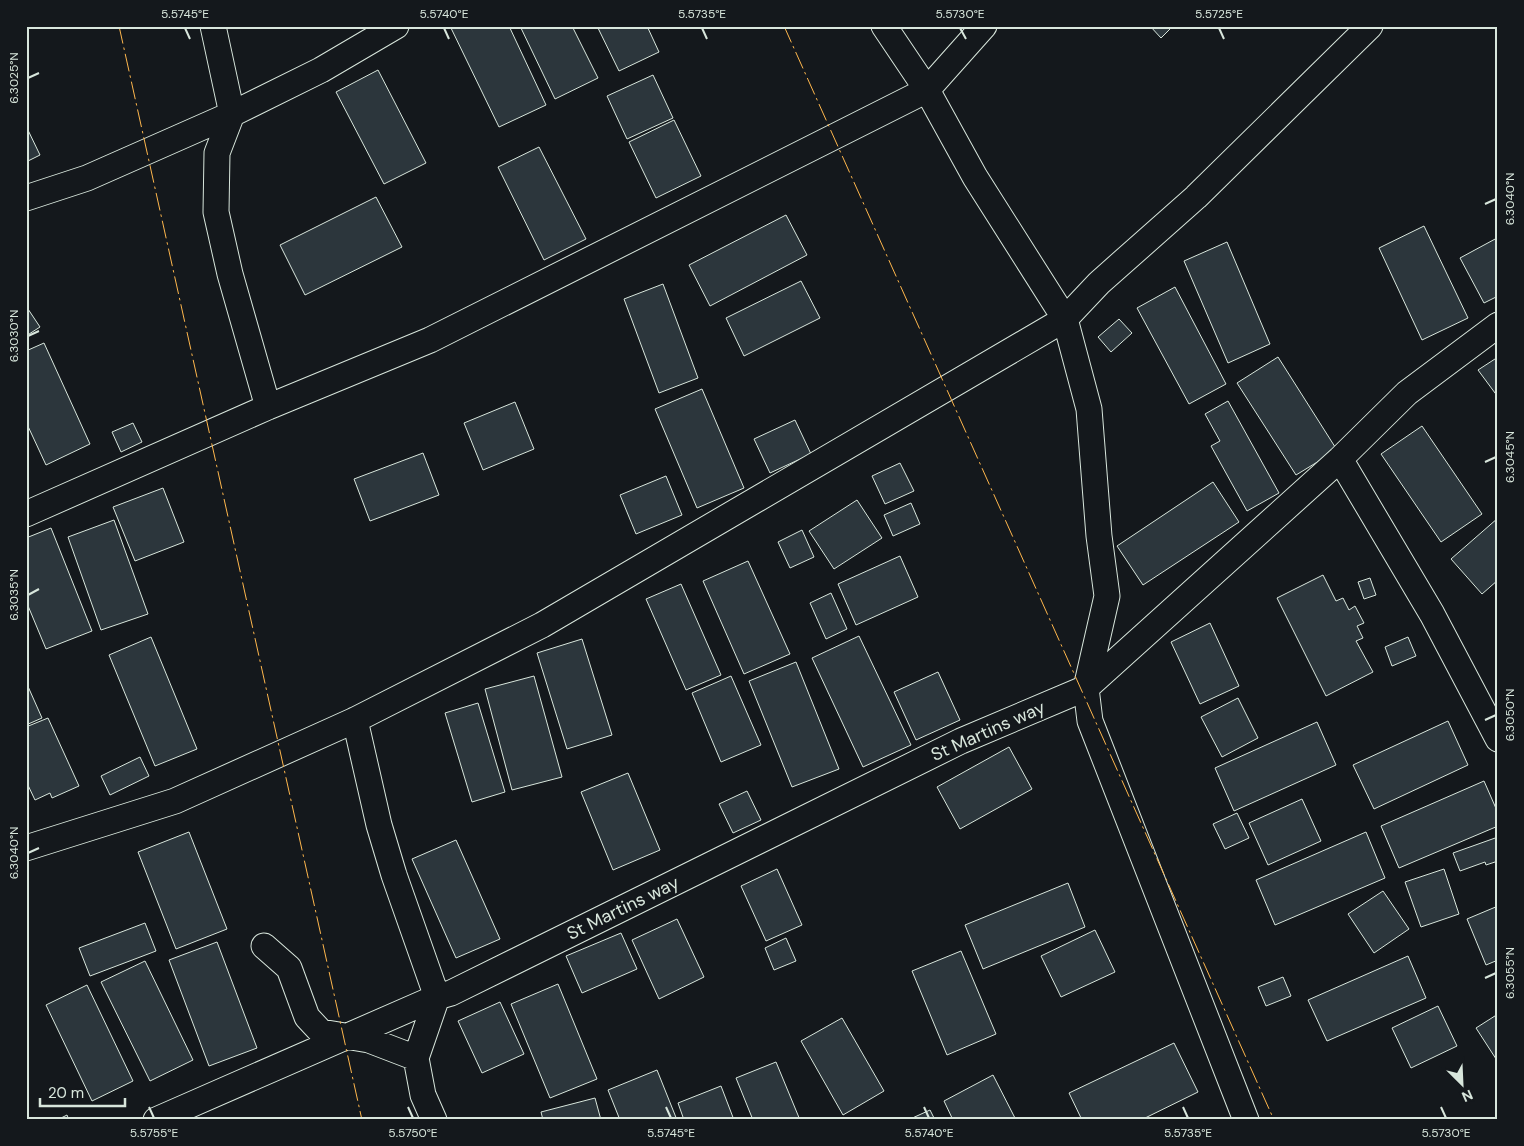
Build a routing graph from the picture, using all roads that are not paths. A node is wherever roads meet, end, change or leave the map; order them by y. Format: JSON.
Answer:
{"nodes":[{"id":1,"x":214,"y":26,"type":"edge"},
{"id":2,"x":396,"y":26,"type":"edge"},
{"id":3,"x":884,"y":26,"type":"edge"},
{"id":4,"x":984,"y":26,"type":"edge"},
{"id":5,"x":1370,"y":26,"type":"edge"},
{"id":6,"x":927,"y":90,"type":"junction"},
{"id":7,"x":232,"y":114,"type":"junction"},
{"id":8,"x":26,"y":198,"type":"edge"},
{"id":9,"x":1065,"y":319,"type":"junction"},
{"id":10,"x":1498,"y":325,"type":"edge"},
{"id":11,"x":268,"y":407,"type":"junction"},
{"id":12,"x":1340,"y":459,"type":"junction"},
{"id":13,"x":26,"y":514,"type":"edge"},
{"id":14,"x":1086,"y":688,"type":"junction"},
{"id":15,"x":355,"y":720,"type":"junction"},
{"id":16,"x":1498,"y":739,"type":"edge"},
{"id":17,"x":26,"y":848,"type":"edge"},
{"id":18,"x":264,"y":946,"type":"dead end"},
{"id":19,"x":437,"y":997,"type":"junction"},
{"id":20,"x":346,"y":1037,"type":"junction"},
{"id":21,"x":416,"y":1058,"type":"junction"},
{"id":22,"x":156,"y":1120,"type":"edge"},
{"id":23,"x":434,"y":1120,"type":"edge"},
{"id":24,"x":1246,"y":1120,"type":"edge"}],
"edges":[{"from":1,"to":7,"type":"street"},
{"from":2,"to":7,"type":"street"},
{"from":3,"to":6,"type":"street"},
{"from":4,"to":6,"type":"street"},
{"from":5,"to":9,"type":"street"},
{"from":6,"to":9,"type":"street"},
{"from":6,"to":11,"type":"street"},
{"from":7,"to":8,"type":"street"},
{"from":7,"to":11,"type":"street"},
{"from":9,"to":14,"type":"street"},
{"from":9,"to":15,"type":"street"},
{"from":10,"to":12,"type":"street","name":"St Martins way"},
{"from":11,"to":13,"type":"street"},
{"from":12,"to":14,"type":"street","name":"St Martins way"},
{"from":12,"to":16,"type":"street"},
{"from":14,"to":19,"type":"street","name":"St Martins way"},
{"from":14,"to":24,"type":"street"},
{"from":15,"to":17,"type":"street"},
{"from":15,"to":19,"type":"street"},
{"from":18,"to":20,"type":"street"},
{"from":19,"to":20,"type":"street","name":"St Martins way"},
{"from":19,"to":21,"type":"street"},
{"from":20,"to":21,"type":"street"},
{"from":20,"to":22,"type":"street","name":"St Martins way"},
{"from":21,"to":23,"type":"street"}]}
